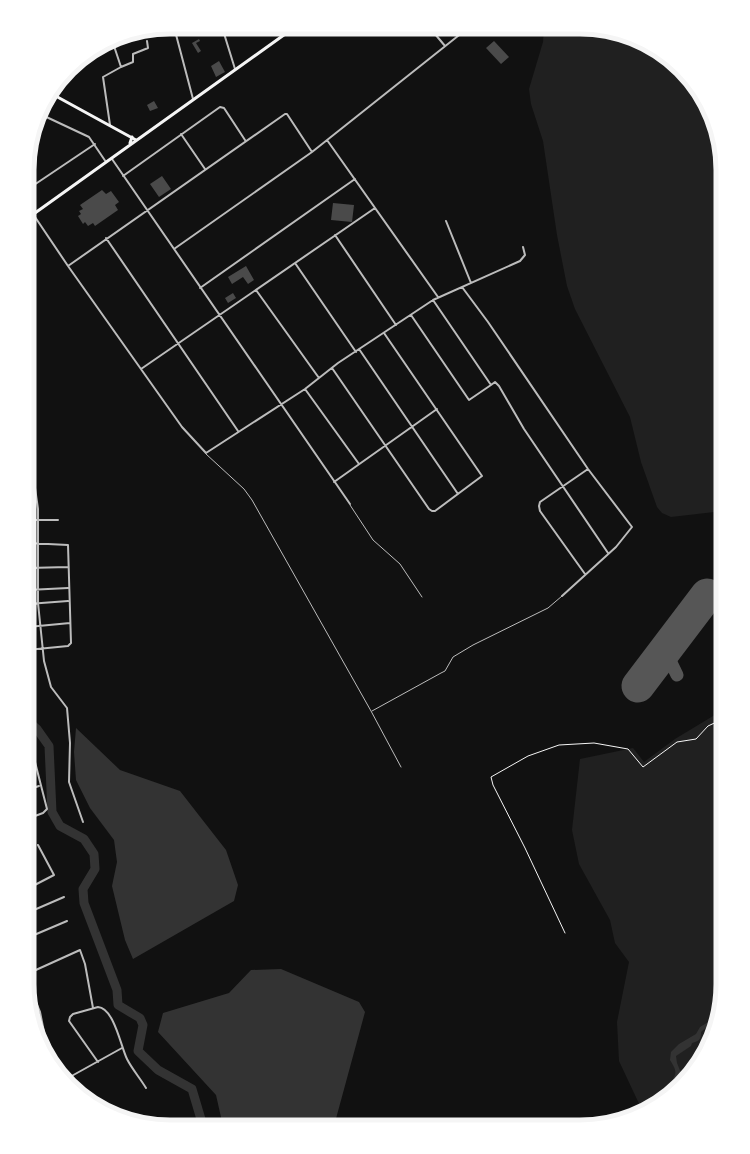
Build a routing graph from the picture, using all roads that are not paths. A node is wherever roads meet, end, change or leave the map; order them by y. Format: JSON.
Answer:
{"nodes":[{"id":1,"x":176,"y":34,"type":"edge"},
{"id":2,"x":224,"y":34,"type":"edge"},
{"id":3,"x":285,"y":34,"type":"edge"},
{"id":4,"x":435,"y":34,"type":"edge"},
{"id":5,"x":460,"y":34,"type":"edge"},
{"id":6,"x":147,"y":40,"type":"dead end"},
{"id":7,"x":114,"y":46,"type":"edge"},
{"id":8,"x":445,"y":46,"type":"junction"},
{"id":9,"x":122,"y":67,"type":"junction"},
{"id":10,"x":235,"y":69,"type":"junction"},
{"id":11,"x":56,"y":96,"type":"edge"},
{"id":12,"x":193,"y":99,"type":"junction"},
{"id":13,"x":45,"y":116,"type":"edge"},
{"id":14,"x":110,"y":125,"type":"junction"},
{"id":15,"x":181,"y":134,"type":"junction"},
{"id":16,"x":132,"y":137,"type":"junction"},
{"id":17,"x":136,"y":140,"type":"junction"},
{"id":18,"x":245,"y":140,"type":"junction"},
{"id":19,"x":327,"y":140,"type":"junction"},
{"id":20,"x":95,"y":144,"type":"junction"},
{"id":21,"x":130,"y":144,"type":"junction"},
{"id":22,"x":312,"y":152,"type":"junction"},
{"id":23,"x":111,"y":158,"type":"junction"},
{"id":24,"x":106,"y":162,"type":"junction"},
{"id":25,"x":205,"y":168,"type":"junction"},
{"id":26,"x":123,"y":176,"type":"junction"},
{"id":27,"x":355,"y":179,"type":"junction"},
{"id":28,"x":34,"y":185,"type":"edge"},
{"id":29,"x":375,"y":208,"type":"junction"},
{"id":30,"x":146,"y":210,"type":"junction"},
{"id":31,"x":34,"y":213,"type":"edge"},
{"id":32,"x":34,"y":215,"type":"edge"},
{"id":33,"x":446,"y":221,"type":"dead end"},
{"id":34,"x":335,"y":235,"type":"junction"},
{"id":35,"x":106,"y":238,"type":"junction"},
{"id":36,"x":523,"y":247,"type":"dead end"},
{"id":37,"x":173,"y":249,"type":"junction"},
{"id":38,"x":295,"y":263,"type":"junction"},
{"id":39,"x":68,"y":266,"type":"junction"},
{"id":40,"x":471,"y":283,"type":"junction"},
{"id":41,"x":200,"y":288,"type":"junction"},
{"id":42,"x":462,"y":288,"type":"junction"},
{"id":43,"x":256,"y":290,"type":"junction"},
{"id":44,"x":438,"y":297,"type":"junction"},
{"id":45,"x":433,"y":300,"type":"junction"},
{"id":46,"x":411,"y":315,"type":"junction"},
{"id":47,"x":219,"y":316,"type":"junction"},
{"id":48,"x":396,"y":325,"type":"junction"},
{"id":49,"x":384,"y":333,"type":"junction"},
{"id":50,"x":178,"y":344,"type":"junction"},
{"id":51,"x":359,"y":349,"type":"junction"},
{"id":52,"x":356,"y":352,"type":"junction"},
{"id":53,"x":332,"y":368,"type":"junction"},
{"id":54,"x":141,"y":369,"type":"junction"},
{"id":55,"x":319,"y":378,"type":"junction"},
{"id":56,"x":491,"y":385,"type":"junction"},
{"id":57,"x":305,"y":389,"type":"junction"},
{"id":58,"x":279,"y":404,"type":"junction"},
{"id":59,"x":437,"y":410,"type":"junction"},
{"id":60,"x":412,"y":426,"type":"junction"},
{"id":61,"x":238,"y":431,"type":"junction"},
{"id":62,"x":385,"y":445,"type":"junction"},
{"id":63,"x":206,"y":453,"type":"junction"},
{"id":64,"x":359,"y":464,"type":"junction"},
{"id":65,"x":588,"y":469,"type":"junction"},
{"id":66,"x":334,"y":482,"type":"junction"},
{"id":67,"x":562,"y":487,"type":"junction"},
{"id":68,"x":34,"y":489,"type":"edge"},
{"id":69,"x":458,"y":494,"type":"junction"},
{"id":70,"x":350,"y":504,"type":"joint"},
{"id":71,"x":34,"y":520,"type":"edge"},
{"id":72,"x":38,"y":520,"type":"junction"},
{"id":73,"x":58,"y":520,"type":"dead end"},
{"id":74,"x":34,"y":543,"type":"edge"},
{"id":75,"x":38,"y":543,"type":"junction"},
{"id":76,"x":608,"y":553,"type":"junction"},
{"id":77,"x":34,"y":567,"type":"edge"},
{"id":78,"x":38,"y":567,"type":"junction"},
{"id":79,"x":68,"y":567,"type":"junction"},
{"id":80,"x":585,"y":574,"type":"junction"},
{"id":81,"x":68,"y":588,"type":"junction"},
{"id":82,"x":34,"y":589,"type":"edge"},
{"id":83,"x":37,"y":589,"type":"junction"},
{"id":84,"x":422,"y":596,"type":"dead end"},
{"id":85,"x":562,"y":596,"type":"joint"},
{"id":86,"x":68,"y":601,"type":"junction"},
{"id":87,"x":34,"y":603,"type":"edge"},
{"id":88,"x":38,"y":603,"type":"junction"},
{"id":89,"x":70,"y":623,"type":"junction"},
{"id":90,"x":34,"y":626,"type":"edge"},
{"id":91,"x":40,"y":626,"type":"junction"},
{"id":92,"x":43,"y":649,"type":"junction"},
{"id":93,"x":34,"y":650,"type":"edge"},
{"id":94,"x":371,"y":711,"type":"junction"},
{"id":95,"x":34,"y":762,"type":"edge"},
{"id":96,"x":401,"y":767,"type":"dead end"},
{"id":97,"x":40,"y":786,"type":"junction"},
{"id":98,"x":34,"y":788,"type":"edge"},
{"id":99,"x":34,"y":816,"type":"edge"},
{"id":100,"x":83,"y":822,"type":"dead end"},
{"id":101,"x":38,"y":845,"type":"dead end"},
{"id":102,"x":34,"y":885,"type":"edge"},
{"id":103,"x":64,"y":897,"type":"dead end"},
{"id":104,"x":34,"y":910,"type":"edge"},
{"id":105,"x":67,"y":921,"type":"dead end"},
{"id":106,"x":34,"y":935,"type":"edge"},
{"id":107,"x":34,"y":970,"type":"edge"},
{"id":108,"x":36,"y":1004,"type":"edge"},
{"id":109,"x":93,"y":1008,"type":"junction"},
{"id":110,"x":45,"y":1037,"type":"edge"},
{"id":111,"x":122,"y":1048,"type":"junction"},
{"id":112,"x":98,"y":1062,"type":"junction"},
{"id":113,"x":71,"y":1077,"type":"edge"},
{"id":114,"x":146,"y":1088,"type":"dead end"}],
"edges":[{"from":1,"to":12,"type":"street"},
{"from":2,"to":10,"type":"street"},
{"from":3,"to":10,"type":"main road"},
{"from":4,"to":8,"type":"street"},
{"from":5,"to":8,"type":"street"},
{"from":6,"to":9,"type":"street"},
{"from":7,"to":9,"type":"street"},
{"from":8,"to":19,"type":"street"},
{"from":9,"to":14,"type":"street"},
{"from":10,"to":12,"type":"main road"},
{"from":11,"to":14,"type":"main road"},
{"from":12,"to":17,"type":"main road"},
{"from":13,"to":20,"type":"street"},
{"from":14,"to":16,"type":"main road"},
{"from":15,"to":18,"type":"street"},
{"from":15,"to":25,"type":"street"},
{"from":15,"to":26,"type":"street"},
{"from":16,"to":17,"type":"main road"},
{"from":16,"to":21,"type":"main road"},
{"from":17,"to":21,"type":"main road"},
{"from":18,"to":22,"type":"street"},
{"from":18,"to":25,"type":"street"},
{"from":19,"to":22,"type":"street"},
{"from":19,"to":27,"type":"street"},
{"from":20,"to":24,"type":"street"},
{"from":20,"to":28,"type":"street"},
{"from":21,"to":23,"type":"main road"},
{"from":22,"to":37,"type":"street"},
{"from":23,"to":24,"type":"main road"},
{"from":23,"to":26,"type":"street"},
{"from":24,"to":31,"type":"main road"},
{"from":25,"to":30,"type":"street"},
{"from":26,"to":30,"type":"street"},
{"from":27,"to":29,"type":"street"},
{"from":27,"to":41,"type":"street"},
{"from":29,"to":34,"type":"street"},
{"from":29,"to":44,"type":"street"},
{"from":30,"to":35,"type":"street"},
{"from":30,"to":37,"type":"street"},
{"from":32,"to":39,"type":"street"},
{"from":33,"to":40,"type":"street"},
{"from":34,"to":38,"type":"street"},
{"from":34,"to":48,"type":"street"},
{"from":35,"to":39,"type":"street"},
{"from":35,"to":50,"type":"street"},
{"from":36,"to":40,"type":"street"},
{"from":37,"to":41,"type":"street"},
{"from":38,"to":43,"type":"street"},
{"from":38,"to":52,"type":"street"},
{"from":39,"to":54,"type":"street"},
{"from":40,"to":42,"type":"street"},
{"from":41,"to":47,"type":"street"},
{"from":42,"to":44,"type":"street"},
{"from":42,"to":65,"type":"street"},
{"from":43,"to":47,"type":"street"},
{"from":43,"to":55,"type":"street"},
{"from":44,"to":45,"type":"street"},
{"from":45,"to":46,"type":"street"},
{"from":45,"to":56,"type":"street"},
{"from":46,"to":48,"type":"street"},
{"from":46,"to":56,"type":"street"},
{"from":47,"to":50,"type":"street"},
{"from":47,"to":58,"type":"street"},
{"from":48,"to":49,"type":"street"},
{"from":49,"to":51,"type":"street"},
{"from":49,"to":59,"type":"street"},
{"from":50,"to":54,"type":"street"},
{"from":50,"to":61,"type":"street"},
{"from":51,"to":52,"type":"street"},
{"from":51,"to":60,"type":"street"},
{"from":52,"to":53,"type":"street"},
{"from":53,"to":55,"type":"street"},
{"from":53,"to":62,"type":"street"},
{"from":54,"to":63,"type":"street"},
{"from":55,"to":57,"type":"street"},
{"from":56,"to":67,"type":"street"},
{"from":57,"to":58,"type":"street"},
{"from":57,"to":64,"type":"street"},
{"from":58,"to":61,"type":"street"},
{"from":58,"to":66,"type":"street"},
{"from":59,"to":60,"type":"street"},
{"from":59,"to":69,"type":"street"},
{"from":60,"to":62,"type":"street"},
{"from":60,"to":69,"type":"street"},
{"from":61,"to":63,"type":"street"},
{"from":62,"to":64,"type":"street"},
{"from":62,"to":69,"type":"street"},
{"from":63,"to":94,"type":"lane"},
{"from":64,"to":66,"type":"street"},
{"from":65,"to":67,"type":"street"},
{"from":65,"to":76,"type":"street"},
{"from":66,"to":70,"type":"street"},
{"from":67,"to":76,"type":"street"},
{"from":67,"to":80,"type":"street"},
{"from":68,"to":72,"type":"street"},
{"from":70,"to":84,"type":"lane"},
{"from":71,"to":72,"type":"street"},
{"from":72,"to":73,"type":"street"},
{"from":72,"to":75,"type":"street"},
{"from":74,"to":75,"type":"street"},
{"from":75,"to":78,"type":"street"},
{"from":75,"to":79,"type":"street"},
{"from":76,"to":80,"type":"street"},
{"from":77,"to":78,"type":"street"},
{"from":78,"to":79,"type":"street"},
{"from":78,"to":83,"type":"street"},
{"from":79,"to":81,"type":"street"},
{"from":80,"to":85,"type":"street"},
{"from":81,"to":83,"type":"street"},
{"from":81,"to":86,"type":"street"},
{"from":82,"to":83,"type":"street"},
{"from":83,"to":88,"type":"street"},
{"from":85,"to":94,"type":"lane"},
{"from":86,"to":88,"type":"street"},
{"from":86,"to":89,"type":"street"},
{"from":87,"to":88,"type":"street"},
{"from":88,"to":91,"type":"street"},
{"from":89,"to":91,"type":"street"},
{"from":89,"to":92,"type":"street"},
{"from":90,"to":91,"type":"street"},
{"from":91,"to":92,"type":"street"},
{"from":92,"to":93,"type":"street"},
{"from":92,"to":100,"type":"street"},
{"from":94,"to":96,"type":"lane"},
{"from":95,"to":97,"type":"street"},
{"from":97,"to":98,"type":"street"},
{"from":97,"to":99,"type":"street"},
{"from":101,"to":102,"type":"street"},
{"from":103,"to":104,"type":"street"},
{"from":105,"to":106,"type":"street"},
{"from":107,"to":109,"type":"street"},
{"from":108,"to":110,"type":"street"},
{"from":109,"to":111,"type":"street"},
{"from":109,"to":112,"type":"street"},
{"from":111,"to":112,"type":"street"},
{"from":111,"to":114,"type":"street"},
{"from":112,"to":113,"type":"street"}]}
